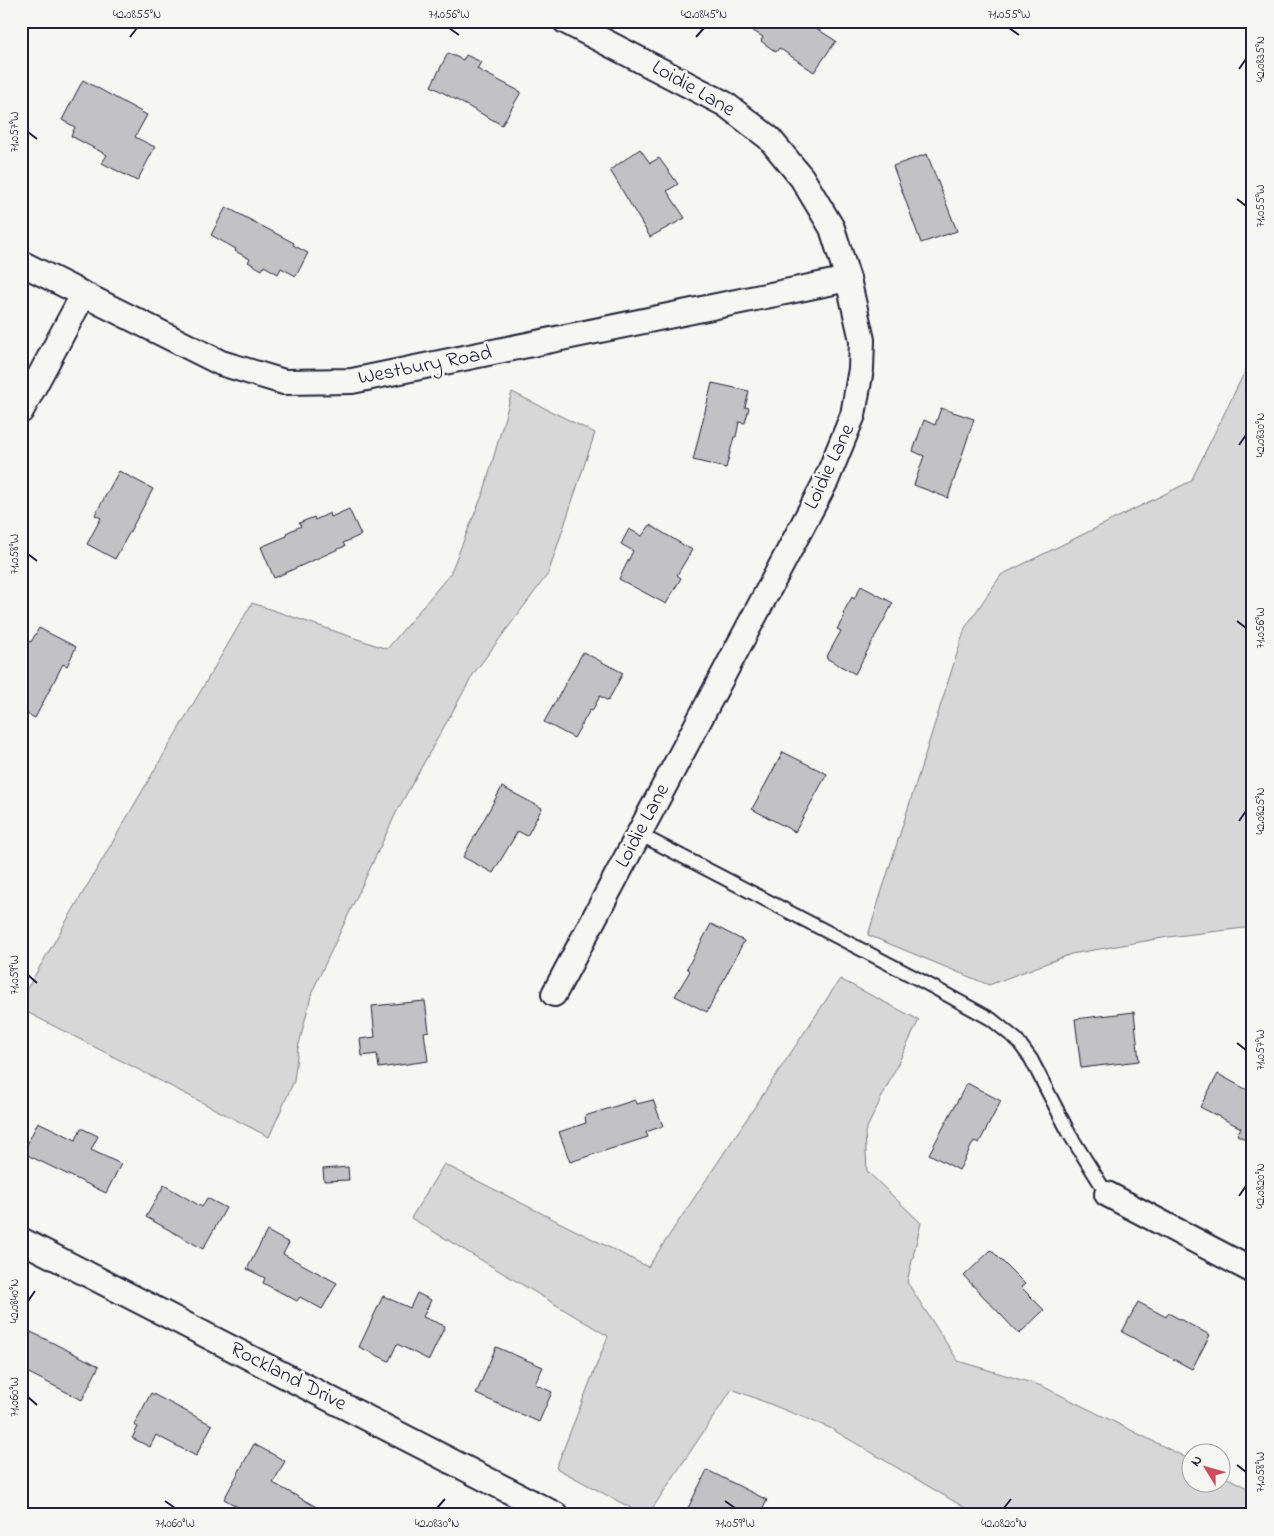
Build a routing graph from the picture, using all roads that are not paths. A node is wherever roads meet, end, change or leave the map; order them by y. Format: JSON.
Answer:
{"nodes":[{"id":1,"x":565,"y":21,"type":"edge"},
{"id":2,"x":21,"y":263,"type":"edge"},
{"id":3,"x":848,"y":279,"type":"junction"},
{"id":4,"x":82,"y":295,"type":"junction"},
{"id":5,"x":21,"y":411,"type":"edge"},
{"id":6,"x":639,"y":834,"type":"junction"},
{"id":7,"x":554,"y":994,"type":"dead end"},
{"id":8,"x":1107,"y":1194,"type":"joint"},
{"id":9,"x":21,"y":1240,"type":"edge"},
{"id":10,"x":1253,"y":1271,"type":"edge"},
{"id":11,"x":556,"y":1515,"type":"edge"}],
"edges":[{"from":1,"to":3,"type":"street","name":"Loidie Lane"},
{"from":2,"to":4,"type":"street","name":"Westbury Road"},
{"from":3,"to":4,"type":"street","name":"Westbury Road"},
{"from":3,"to":6,"type":"street","name":"Loidie Lane"},
{"from":4,"to":5,"type":"street"},
{"from":6,"to":7,"type":"street","name":"Loidie Lane"},
{"from":6,"to":8,"type":"lane"},
{"from":8,"to":10,"type":"street"},
{"from":9,"to":11,"type":"street","name":"Rockland Drive"}]}
